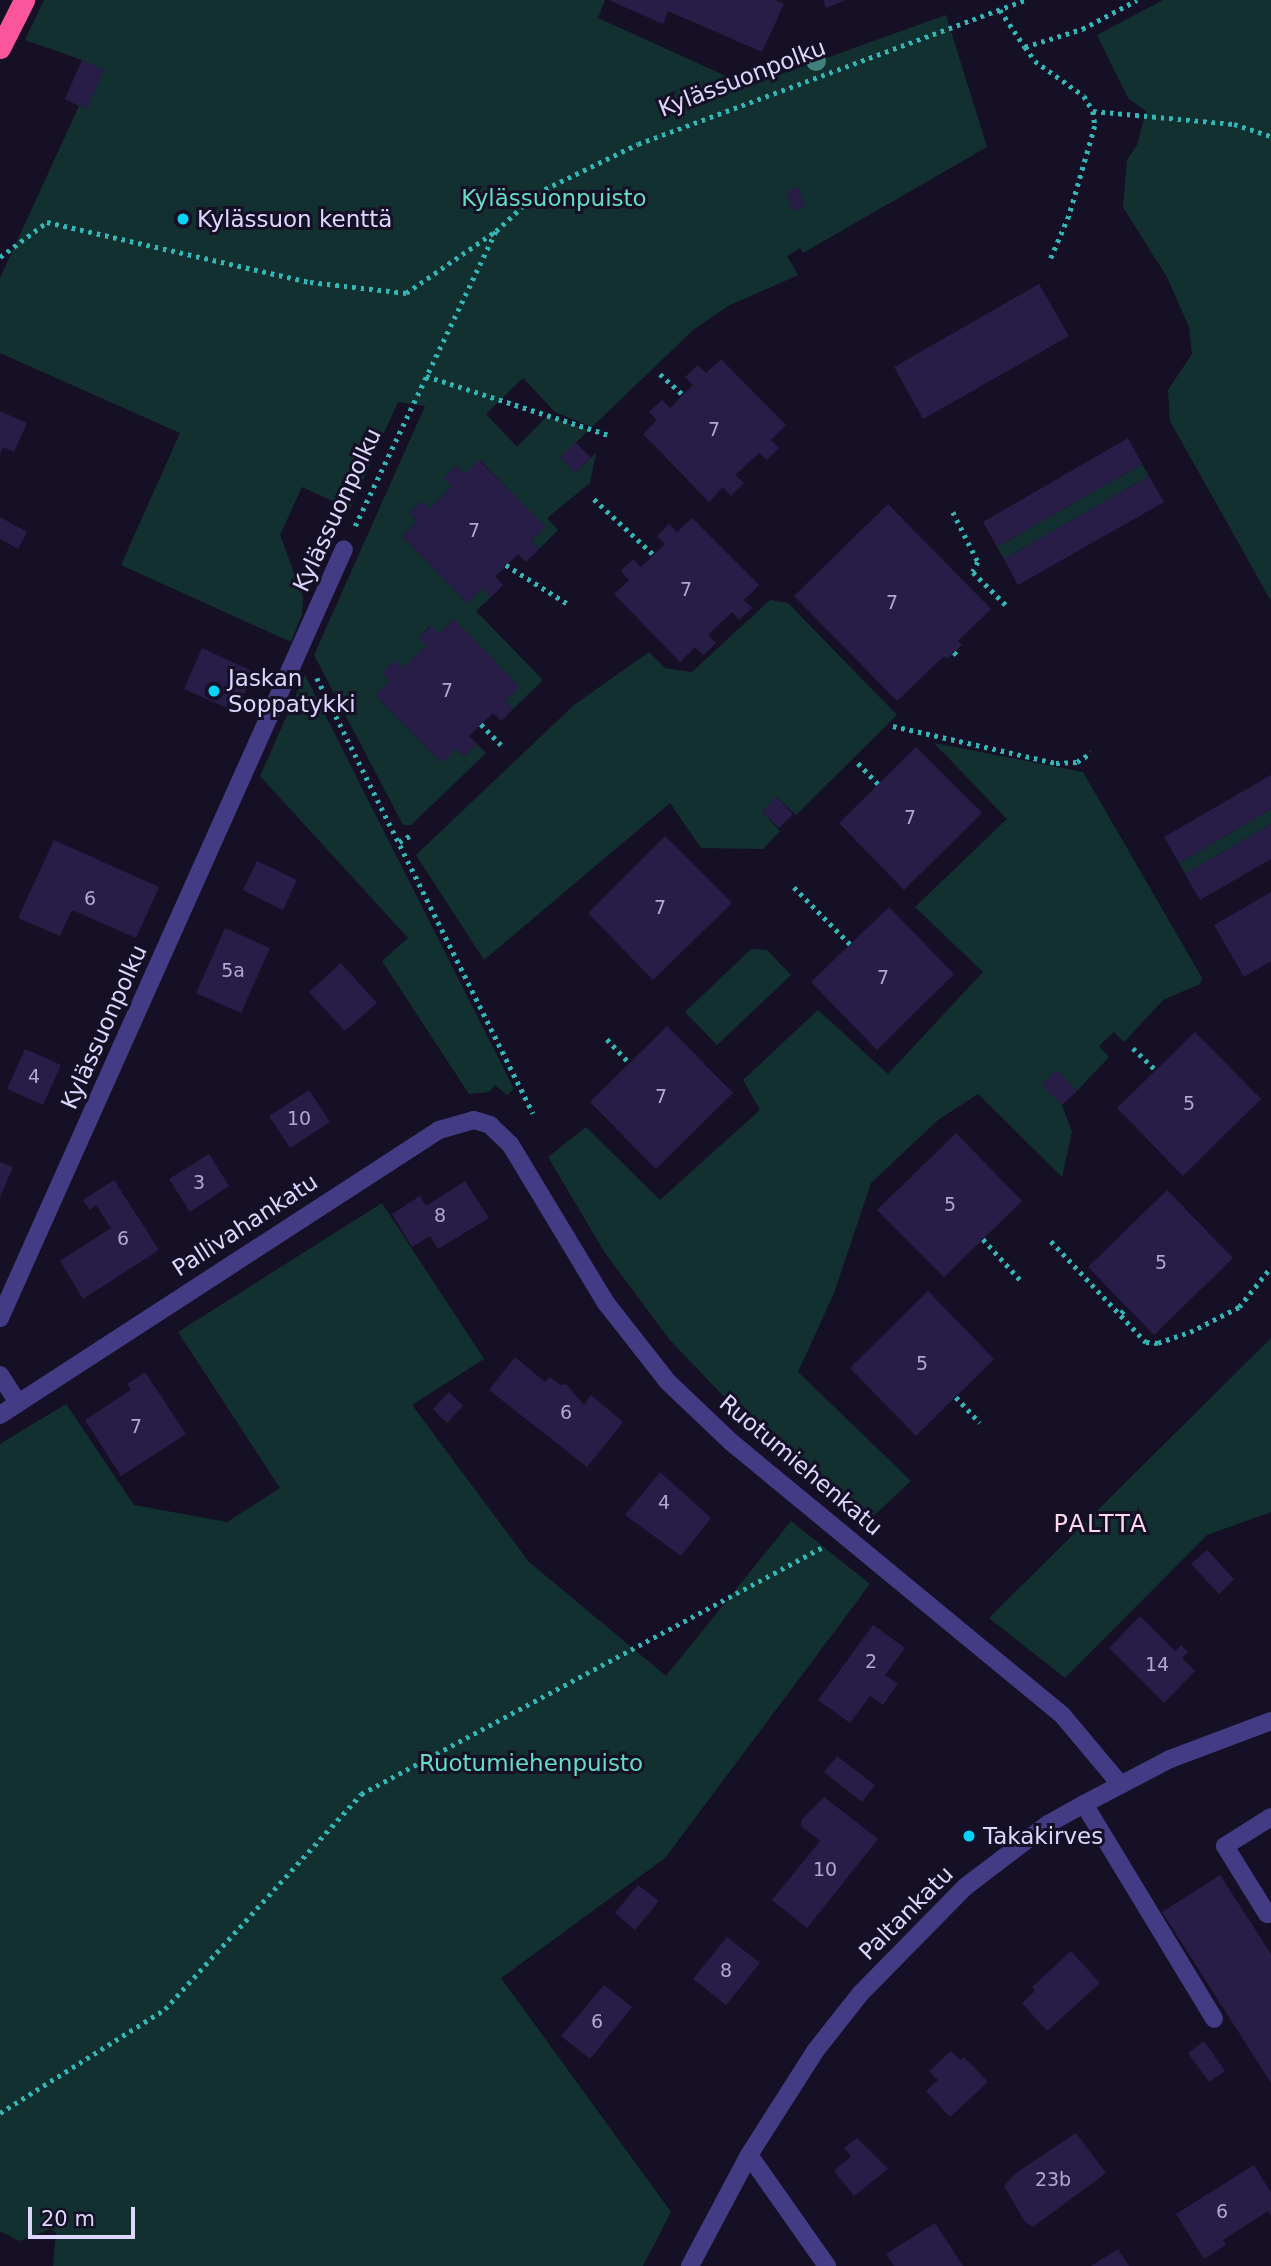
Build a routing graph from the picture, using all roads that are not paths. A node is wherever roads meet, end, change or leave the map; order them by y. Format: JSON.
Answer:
{"nodes":[{"id":1,"x":23,"y":0,"type":"edge"},
{"id":2,"x":5,"y":26,"type":"edge"},
{"id":3,"x":0,"y":48,"type":"edge"},
{"id":4,"x":344,"y":549,"type":"road end"},
{"id":5,"x":504,"y":1136,"type":"joint"},
{"id":6,"x":0,"y":1318,"type":"edge"},
{"id":7,"x":0,"y":1375,"type":"edge"},
{"id":8,"x":18,"y":1402,"type":"junction"},
{"id":9,"x":0,"y":1415,"type":"edge"},
{"id":10,"x":1271,"y":1721,"type":"edge"},
{"id":11,"x":1121,"y":1785,"type":"junction"},
{"id":12,"x":1084,"y":1804,"type":"junction"},
{"id":13,"x":1271,"y":1817,"type":"edge"},
{"id":14,"x":1267,"y":1914,"type":"dead end"},
{"id":15,"x":1214,"y":2019,"type":"dead end"},
{"id":16,"x":748,"y":2155,"type":"junction"},
{"id":17,"x":690,"y":2266,"type":"edge"},
{"id":18,"x":827,"y":2266,"type":"edge"}],
"edges":[{"from":1,"to":2,"type":"highway"},
{"from":2,"to":3,"type":"highway"},
{"from":4,"to":6,"type":"street","name":"Kylässuonpolku"},
{"from":5,"to":8,"type":"street","name":"Pallivahankatu"},
{"from":5,"to":11,"type":"street","name":"Ruotumiehenkatu"},
{"from":7,"to":8,"type":"street"},
{"from":8,"to":9,"type":"street","name":"Pallivahankatu"},
{"from":10,"to":11,"type":"street","name":"Paltankatu"},
{"from":11,"to":12,"type":"street","name":"Paltankatu"},
{"from":12,"to":15,"type":"street"},
{"from":12,"to":16,"type":"street","name":"Paltankatu"},
{"from":13,"to":14,"type":"street"},
{"from":16,"to":17,"type":"street","name":"Paltankatu"},
{"from":16,"to":18,"type":"street"}]}
